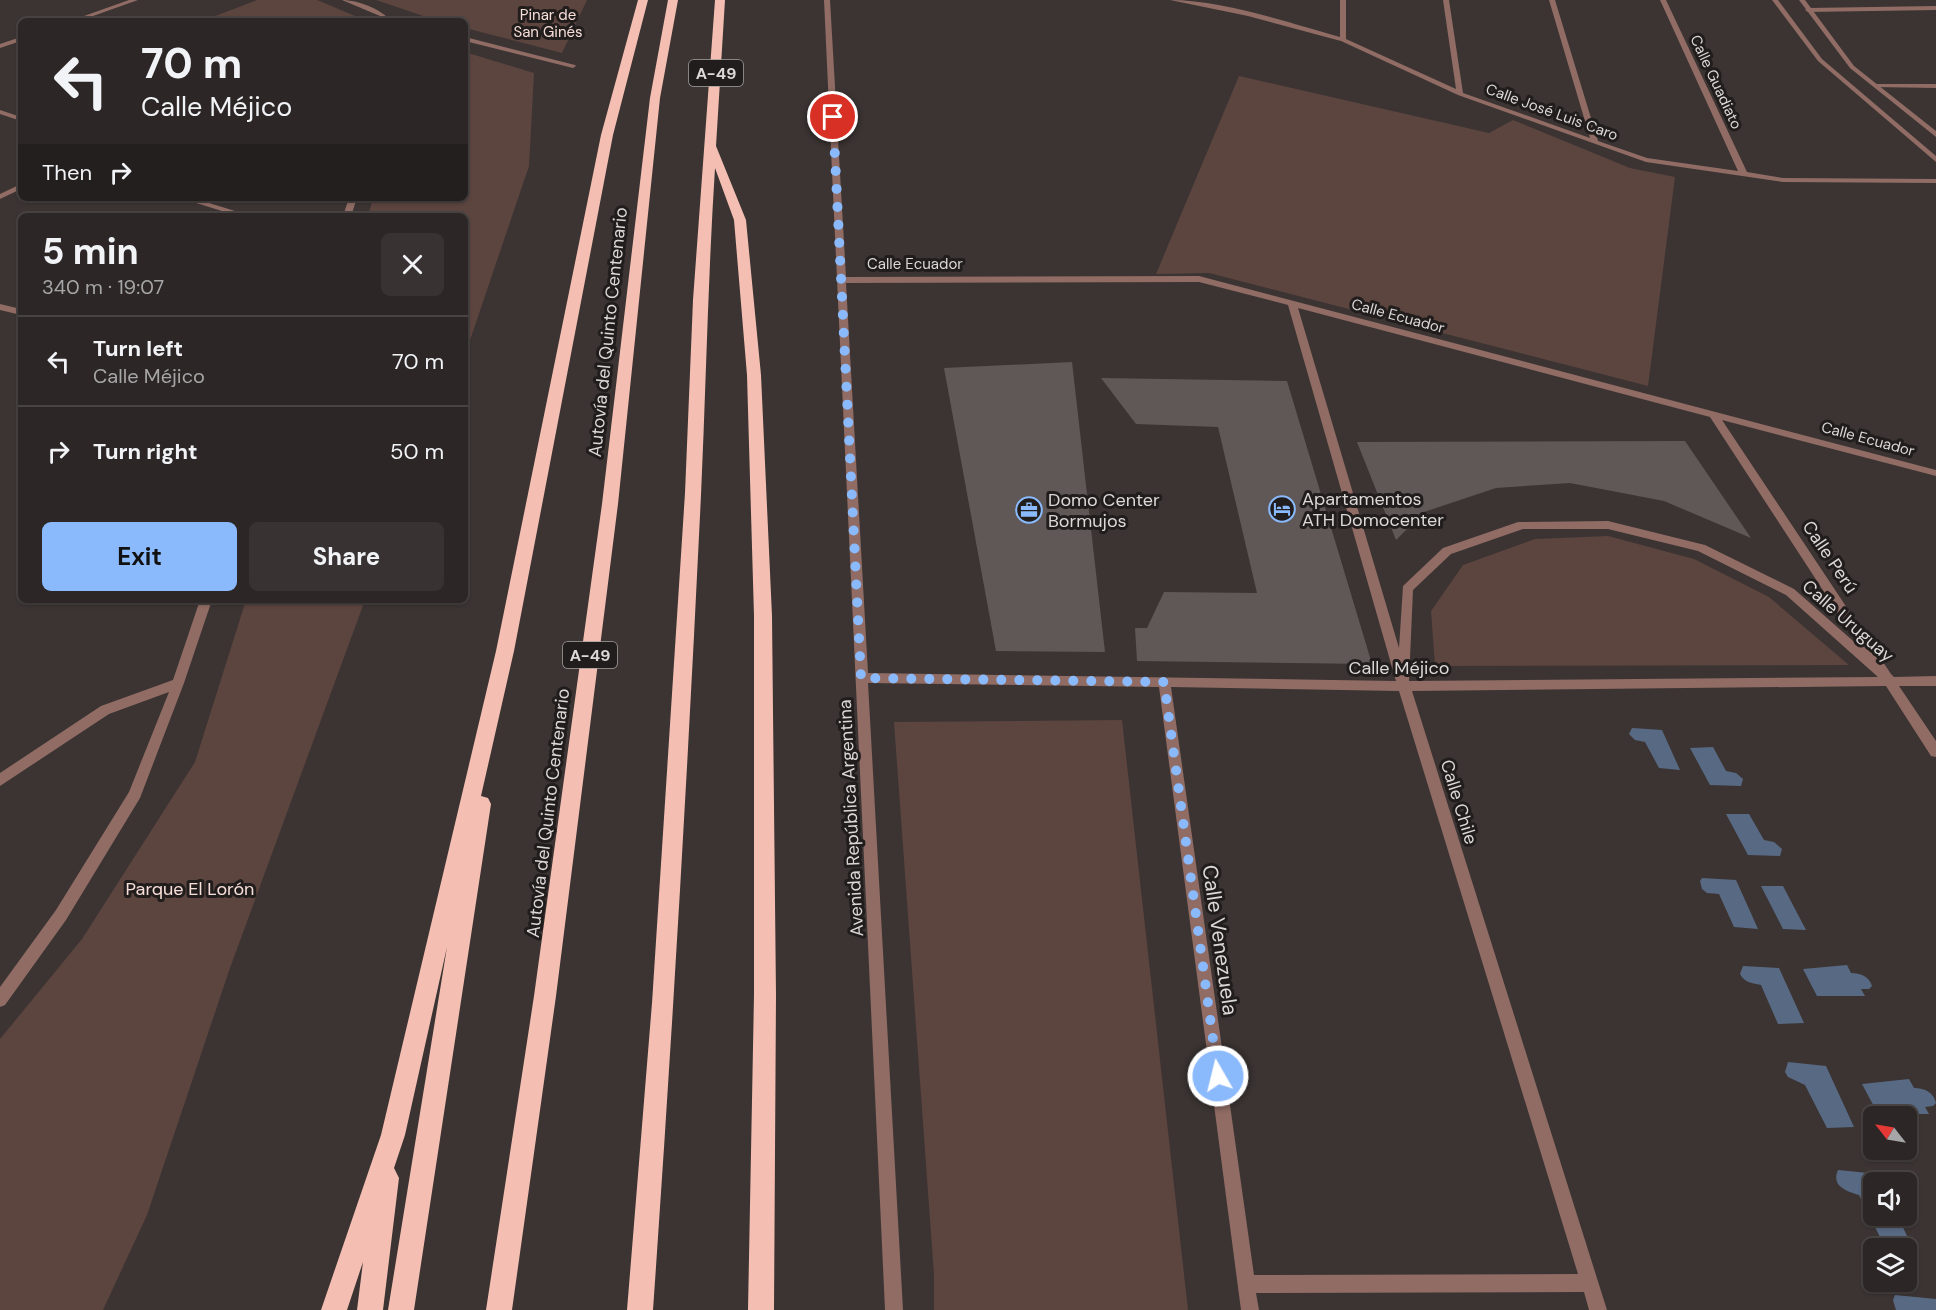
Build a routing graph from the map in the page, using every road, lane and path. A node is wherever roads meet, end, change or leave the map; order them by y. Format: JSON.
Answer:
{"nodes":[{"id":1,"x":135,"y":0,"type":"edge"},
{"id":2,"x":345,"y":0,"type":"edge"},
{"id":3,"x":643,"y":0,"type":"edge"},
{"id":4,"x":673,"y":0,"type":"edge"},
{"id":5,"x":720,"y":0,"type":"edge"},
{"id":6,"x":827,"y":0,"type":"edge"},
{"id":7,"x":1173,"y":0,"type":"edge"},
{"id":8,"x":1342,"y":0,"type":"edge"},
{"id":9,"x":1446,"y":0,"type":"edge"},
{"id":10,"x":1552,"y":0,"type":"edge"},
{"id":11,"x":1663,"y":0,"type":"edge"},
{"id":12,"x":1775,"y":0,"type":"edge"},
{"id":13,"x":1802,"y":0,"type":"edge"},
{"id":14,"x":1936,"y":8,"type":"edge"},
{"id":15,"x":1808,"y":10,"type":"junction"},
{"id":16,"x":82,"y":18,"type":"edge"},
{"id":17,"x":385,"y":18,"type":"edge"},
{"id":18,"x":18,"y":40,"type":"edge"},
{"id":19,"x":468,"y":40,"type":"edge"},
{"id":20,"x":1343,"y":40,"type":"junction"},
{"id":21,"x":0,"y":46,"type":"edge"},
{"id":22,"x":573,"y":66,"type":"dead end"},
{"id":23,"x":1877,"y":86,"type":"junction"},
{"id":24,"x":1936,"y":86,"type":"edge"},
{"id":25,"x":1460,"y":94,"type":"junction"},
{"id":26,"x":2,"y":112,"type":"dead end"},
{"id":27,"x":18,"y":118,"type":"edge"},
{"id":28,"x":1936,"y":135,"type":"edge"},
{"id":29,"x":1595,"y":142,"type":"junction"},
{"id":30,"x":711,"y":145,"type":"junction"},
{"id":31,"x":1936,"y":160,"type":"edge"},
{"id":32,"x":1744,"y":175,"type":"junction"},
{"id":33,"x":1936,"y":181,"type":"edge"},
{"id":34,"x":18,"y":188,"type":"edge"},
{"id":35,"x":0,"y":197,"type":"edge"},
{"id":36,"x":194,"y":201,"type":"edge"},
{"id":37,"x":236,"y":213,"type":"edge"},
{"id":38,"x":841,"y":280,"type":"junction"},
{"id":39,"x":1292,"y":303,"type":"junction"},
{"id":40,"x":0,"y":307,"type":"edge"},
{"id":41,"x":18,"y":311,"type":"edge"},
{"id":42,"x":1713,"y":414,"type":"junction"},
{"id":43,"x":1936,"y":473,"type":"edge"},
{"id":44,"x":205,"y":603,"type":"edge"},
{"id":45,"x":505,"y":651,"type":"junction"},
{"id":46,"x":861,"y":678,"type":"junction"},
{"id":47,"x":1891,"y":681,"type":"junction"},
{"id":48,"x":1936,"y":681,"type":"edge"},
{"id":49,"x":1164,"y":682,"type":"junction"},
{"id":50,"x":178,"y":683,"type":"junction"},
{"id":51,"x":1404,"y":686,"type":"junction"},
{"id":52,"x":1936,"y":752,"type":"edge"},
{"id":53,"x":0,"y":780,"type":"edge"},
{"id":54,"x":0,"y":1000,"type":"edge"},
{"id":55,"x":393,"y":1135,"type":"junction"},
{"id":56,"x":1589,"y":1283,"type":"junction"},
{"id":57,"x":1246,"y":1284,"type":"junction"},
{"id":58,"x":334,"y":1310,"type":"edge"},
{"id":59,"x":370,"y":1310,"type":"edge"},
{"id":60,"x":401,"y":1310,"type":"edge"},
{"id":61,"x":499,"y":1310,"type":"edge"},
{"id":62,"x":640,"y":1310,"type":"edge"},
{"id":63,"x":761,"y":1310,"type":"edge"},
{"id":64,"x":894,"y":1310,"type":"edge"},
{"id":65,"x":1250,"y":1310,"type":"edge"},
{"id":66,"x":1598,"y":1310,"type":"edge"}],
"edges":[{"from":1,"to":16,"type":"street"},
{"from":2,"to":17,"type":"street"},
{"from":3,"to":45,"type":"highway"},
{"from":4,"to":61,"type":"highway","name":"Autovía del Quinto Centenario","number":"A-49"},
{"from":5,"to":30,"type":"highway","number":"A-49"},
{"from":6,"to":38,"type":"street","name":"Avenida República Argentina"},
{"from":7,"to":20,"type":"street","name":"Calle José Luis Caro"},
{"from":8,"to":20,"type":"street"},
{"from":9,"to":25,"type":"street"},
{"from":10,"to":29,"type":"street"},
{"from":11,"to":32,"type":"street","name":"Calle Guadiato"},
{"from":12,"to":31,"type":"street"},
{"from":13,"to":15,"type":"street"},
{"from":14,"to":15,"type":"street"},
{"from":15,"to":23,"type":"street"},
{"from":18,"to":21,"type":"street"},
{"from":19,"to":22,"type":"street"},
{"from":20,"to":25,"type":"street","name":"Calle José Luis Caro"},
{"from":23,"to":24,"type":"street"},
{"from":23,"to":28,"type":"street"},
{"from":25,"to":29,"type":"street","name":"Calle José Luis Caro"},
{"from":26,"to":27,"type":"street"},
{"from":29,"to":32,"type":"street","name":"Calle José Luis Caro"},
{"from":30,"to":62,"type":"highway","number":"A-49"},
{"from":30,"to":63,"type":"highway"},
{"from":32,"to":33,"type":"street","name":"Calle José Luis Caro"},
{"from":34,"to":35,"type":"street"},
{"from":36,"to":37,"type":"street"},
{"from":38,"to":39,"type":"street","name":"Calle Ecuador"},
{"from":38,"to":46,"type":"street","name":"Avenida República Argentina"},
{"from":39,"to":42,"type":"street","name":"Calle Ecuador"},
{"from":39,"to":51,"type":"street","name":"Calle Chile"},
{"from":40,"to":41,"type":"street"},
{"from":42,"to":43,"type":"street","name":"Calle Ecuador"},
{"from":42,"to":47,"type":"street","name":"Calle Perú"},
{"from":44,"to":50,"type":"street"},
{"from":45,"to":55,"type":"highway"},
{"from":45,"to":60,"type":"highway"},
{"from":46,"to":49,"type":"street","name":"Calle Méjico"},
{"from":46,"to":64,"type":"street","name":"Avenida República Argentina"},
{"from":47,"to":48,"type":"street","name":"Calle Méjico"},
{"from":47,"to":51,"type":"street","name":"Calle Méjico"},
{"from":47,"to":51,"type":"street","name":"Calle Uruguay"},
{"from":47,"to":52,"type":"street","name":"Calle Perú"},
{"from":49,"to":51,"type":"street","name":"Calle Méjico"},
{"from":49,"to":57,"type":"street","name":"Calle Venezuela"},
{"from":50,"to":53,"type":"street"},
{"from":50,"to":54,"type":"street"},
{"from":51,"to":56,"type":"street","name":"Calle Chile"},
{"from":55,"to":58,"type":"highway"},
{"from":55,"to":59,"type":"highway"},
{"from":56,"to":57,"type":"street"},
{"from":56,"to":66,"type":"street","name":"Calle Chile"},
{"from":57,"to":65,"type":"street","name":"Calle Venezuela"}]}
